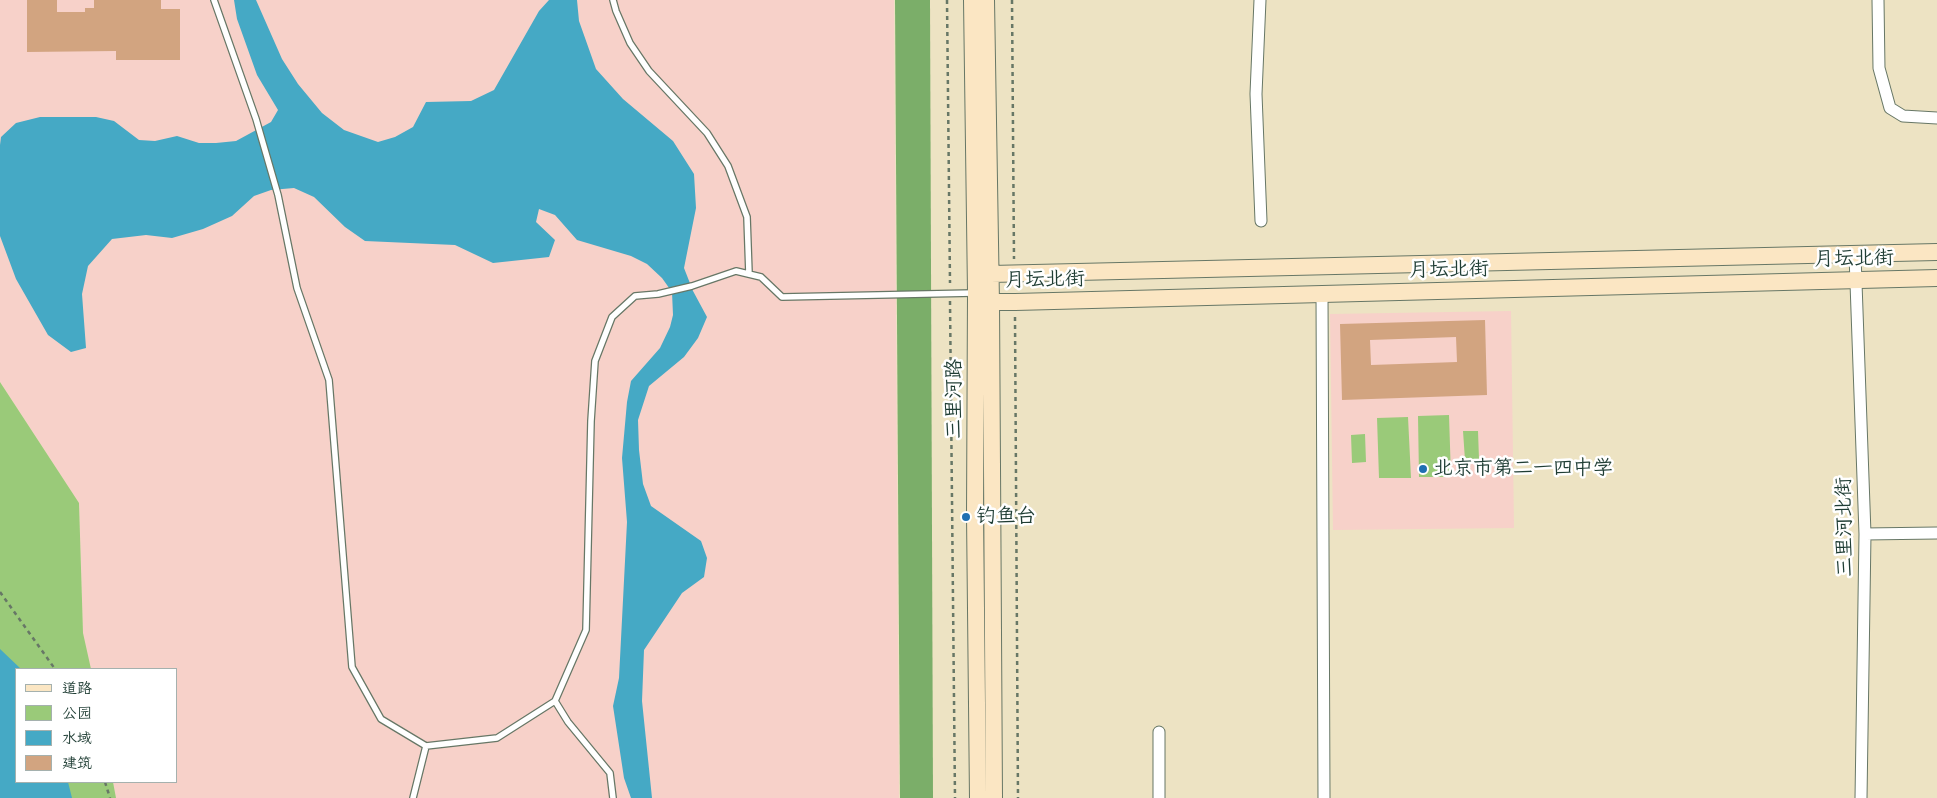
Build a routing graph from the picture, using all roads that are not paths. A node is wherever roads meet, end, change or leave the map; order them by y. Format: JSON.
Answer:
{"nodes":[{"id":1,"x":214,"y":0,"type":"edge"},
{"id":2,"x":613,"y":0,"type":"edge"},
{"id":3,"x":972,"y":0,"type":"edge"},
{"id":4,"x":986,"y":0,"type":"edge"},
{"id":5,"x":1260,"y":0,"type":"edge"},
{"id":6,"x":1878,"y":0,"type":"edge"},
{"id":7,"x":1937,"y":118,"type":"edge"},
{"id":8,"x":1261,"y":221,"type":"dead end"},
{"id":9,"x":1937,"y":252,"type":"edge"},
{"id":10,"x":1855,"y":255,"type":"junction"},
{"id":11,"x":749,"y":274,"type":"junction"},
{"id":12,"x":991,"y":274,"type":"junction"},
{"id":13,"x":1937,"y":278,"type":"edge"},
{"id":14,"x":1856,"y":280,"type":"junction"},
{"id":15,"x":976,"y":293,"type":"junction"},
{"id":16,"x":1322,"y":294,"type":"junction"},
{"id":17,"x":991,"y":302,"type":"junction"},
{"id":18,"x":1937,"y":533,"type":"edge"},
{"id":19,"x":1865,"y":534,"type":"junction"},
{"id":20,"x":555,"y":701,"type":"junction"},
{"id":21,"x":1159,"y":732,"type":"dead end"},
{"id":22,"x":426,"y":746,"type":"junction"},
{"id":23,"x":413,"y":798,"type":"edge"},
{"id":24,"x":613,"y":798,"type":"edge"},
{"id":25,"x":978,"y":798,"type":"edge"},
{"id":26,"x":994,"y":798,"type":"edge"},
{"id":27,"x":1159,"y":798,"type":"edge"},
{"id":28,"x":1324,"y":798,"type":"edge"},
{"id":29,"x":1861,"y":798,"type":"edge"}],
"edges":[{"from":1,"to":22,"type":"lane"},
{"from":2,"to":11,"type":"lane"},
{"from":3,"to":15,"type":"main road","name":"三里河路"},
{"from":4,"to":12,"type":"main road","name":"三里河路"},
{"from":5,"to":8,"type":"street"},
{"from":6,"to":7,"type":"street"},
{"from":9,"to":10,"type":"main road","name":"月坛北街"},
{"from":10,"to":12,"type":"main road","name":"月坛北街"},
{"from":10,"to":14,"type":"street","name":"三里河北街"},
{"from":11,"to":15,"type":"lane"},
{"from":11,"to":20,"type":"lane"},
{"from":12,"to":15,"type":"main road","name":"月坛北街"},
{"from":12,"to":17,"type":"main road","name":"三里河路"},
{"from":13,"to":14,"type":"main road","name":"月坛北街"},
{"from":14,"to":16,"type":"main road","name":"月坛北街"},
{"from":14,"to":19,"type":"street","name":"三里河北街"},
{"from":15,"to":17,"type":"main road","name":"月坛北街"},
{"from":15,"to":25,"type":"main road","name":"三里河路"},
{"from":16,"to":17,"type":"main road","name":"月坛北街"},
{"from":16,"to":28,"type":"street"},
{"from":17,"to":26,"type":"main road","name":"三里河路"},
{"from":18,"to":19,"type":"street"},
{"from":19,"to":29,"type":"street","name":"三里河北街"},
{"from":20,"to":22,"type":"lane"},
{"from":20,"to":24,"type":"lane"},
{"from":21,"to":27,"type":"street"},
{"from":22,"to":23,"type":"lane"}]}
